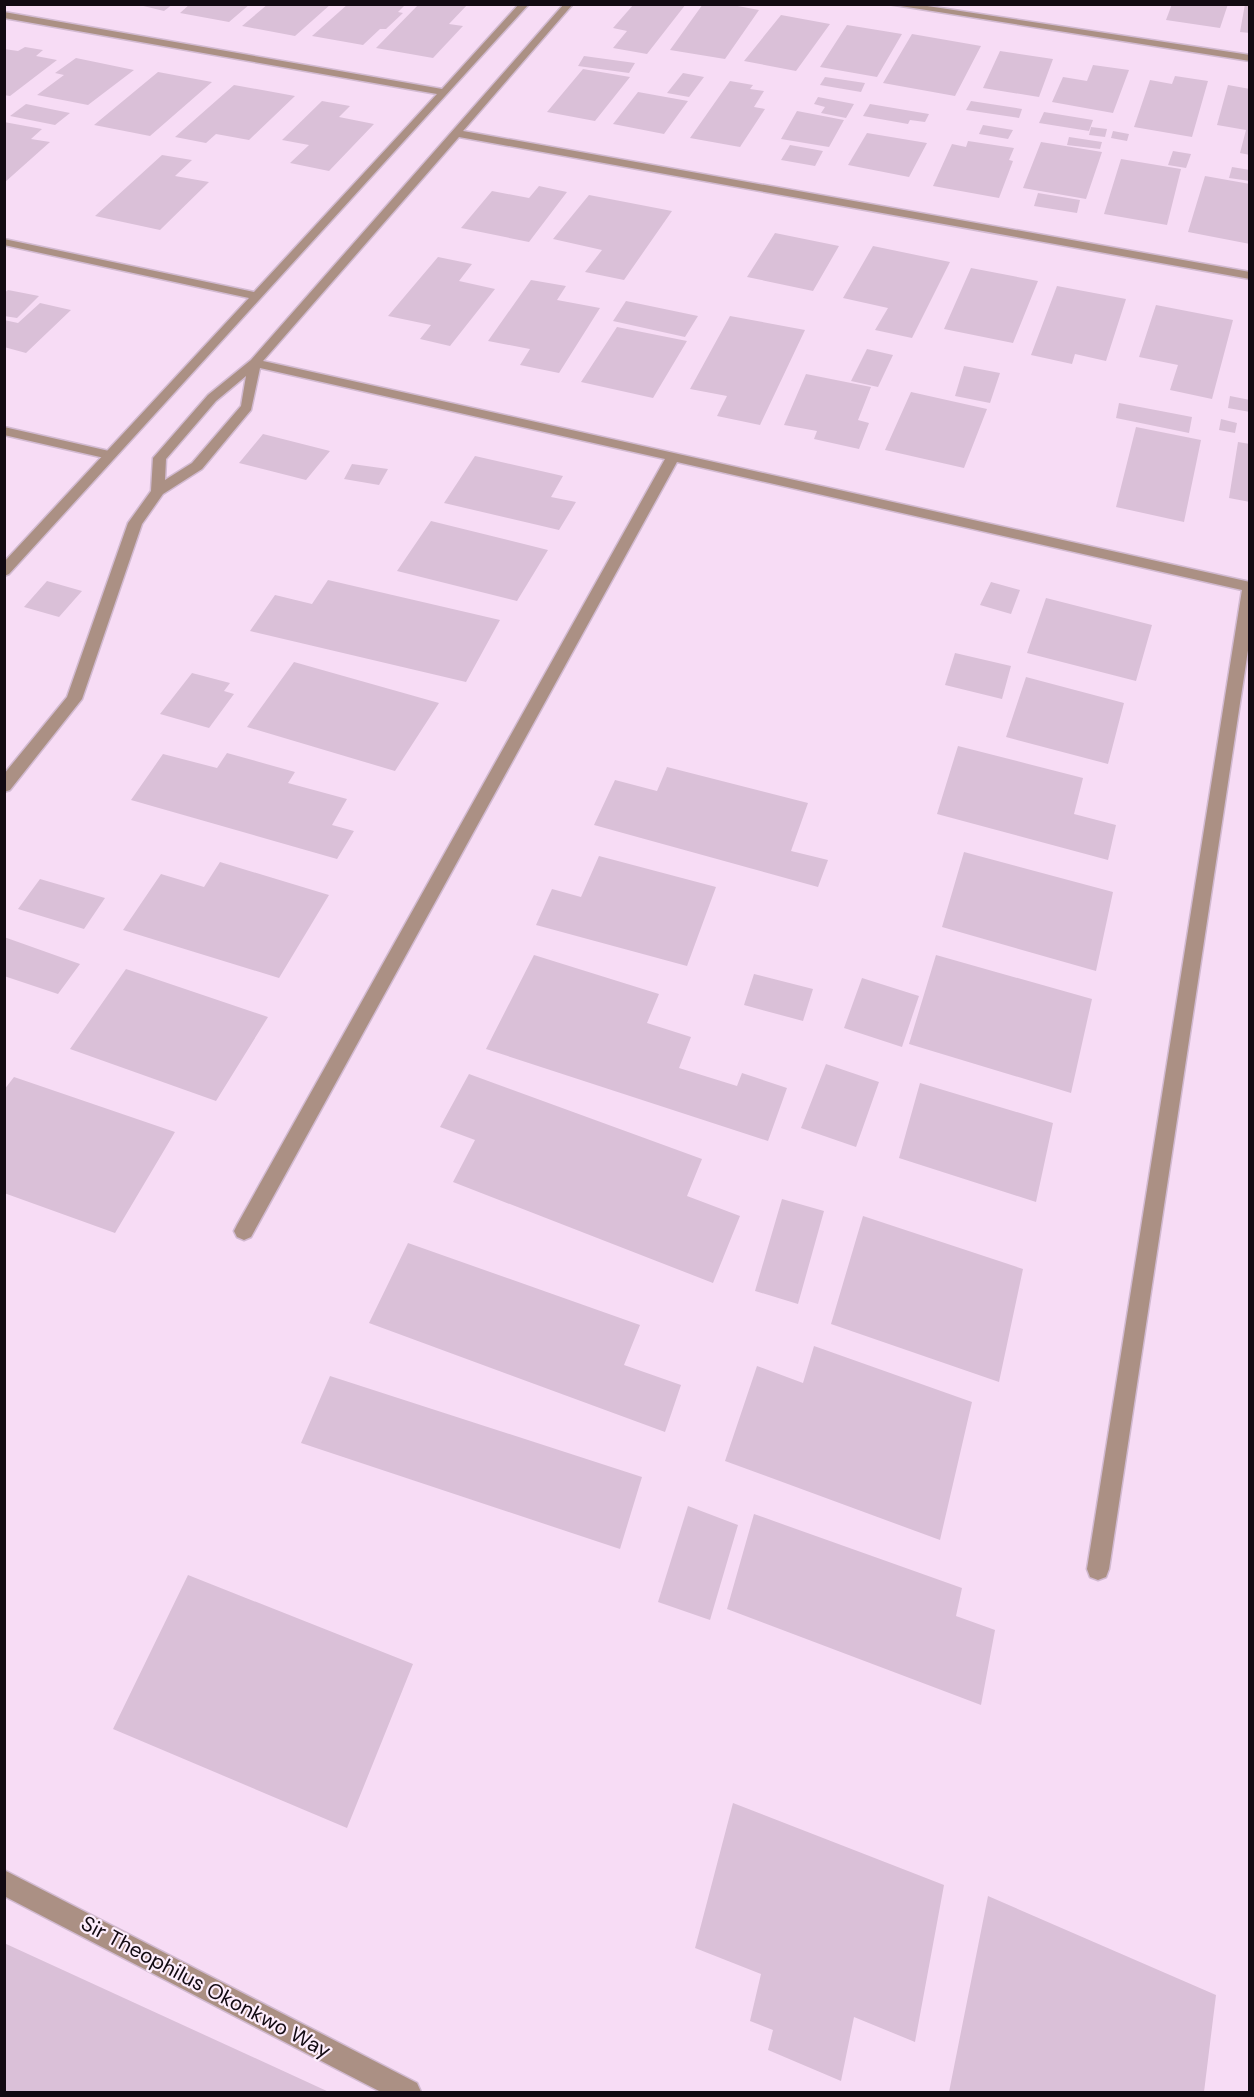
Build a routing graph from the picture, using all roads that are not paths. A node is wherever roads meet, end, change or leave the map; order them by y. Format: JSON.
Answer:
{"nodes":[{"id":1,"x":525,"y":4,"type":"edge"},
{"id":2,"x":568,"y":4,"type":"edge"},
{"id":3,"x":892,"y":4,"type":"edge"},
{"id":4,"x":4,"y":15,"type":"edge"},
{"id":5,"x":1250,"y":58,"type":"edge"},
{"id":6,"x":444,"y":92,"type":"junction"},
{"id":7,"x":456,"y":133,"type":"junction"},
{"id":8,"x":4,"y":242,"type":"edge"},
{"id":9,"x":1250,"y":276,"type":"edge"},
{"id":10,"x":257,"y":296,"type":"junction"},
{"id":11,"x":255,"y":363,"type":"junction"},
{"id":12,"x":4,"y":431,"type":"edge"},
{"id":13,"x":109,"y":455,"type":"junction"},
{"id":14,"x":673,"y":457,"type":"junction"},
{"id":15,"x":158,"y":491,"type":"junction"},
{"id":16,"x":4,"y":571,"type":"edge"},
{"id":17,"x":1250,"y":587,"type":"edge"},
{"id":18,"x":4,"y":786,"type":"edge"},
{"id":19,"x":244,"y":1231,"type":"dead end"},
{"id":20,"x":1098,"y":1569,"type":"dead end"},
{"id":21,"x":4,"y":1882,"type":"edge"},
{"id":22,"x":408,"y":2092,"type":"edge"}],
"edges":[{"from":1,"to":6,"type":"street"},
{"from":2,"to":7,"type":"street"},
{"from":3,"to":5,"type":"street"},
{"from":4,"to":6,"type":"street"},
{"from":6,"to":10,"type":"street"},
{"from":7,"to":9,"type":"street"},
{"from":7,"to":11,"type":"street"},
{"from":8,"to":10,"type":"street"},
{"from":10,"to":13,"type":"street"},
{"from":11,"to":14,"type":"street"},
{"from":11,"to":15,"type":"street"},
{"from":11,"to":15,"type":"street"},
{"from":12,"to":13,"type":"street"},
{"from":13,"to":16,"type":"street"},
{"from":14,"to":17,"type":"street"},
{"from":14,"to":19,"type":"street"},
{"from":15,"to":18,"type":"street"},
{"from":17,"to":20,"type":"street"},
{"from":21,"to":22,"type":"street","name":"Sir Theophilus Okonkwo Way"}]}
